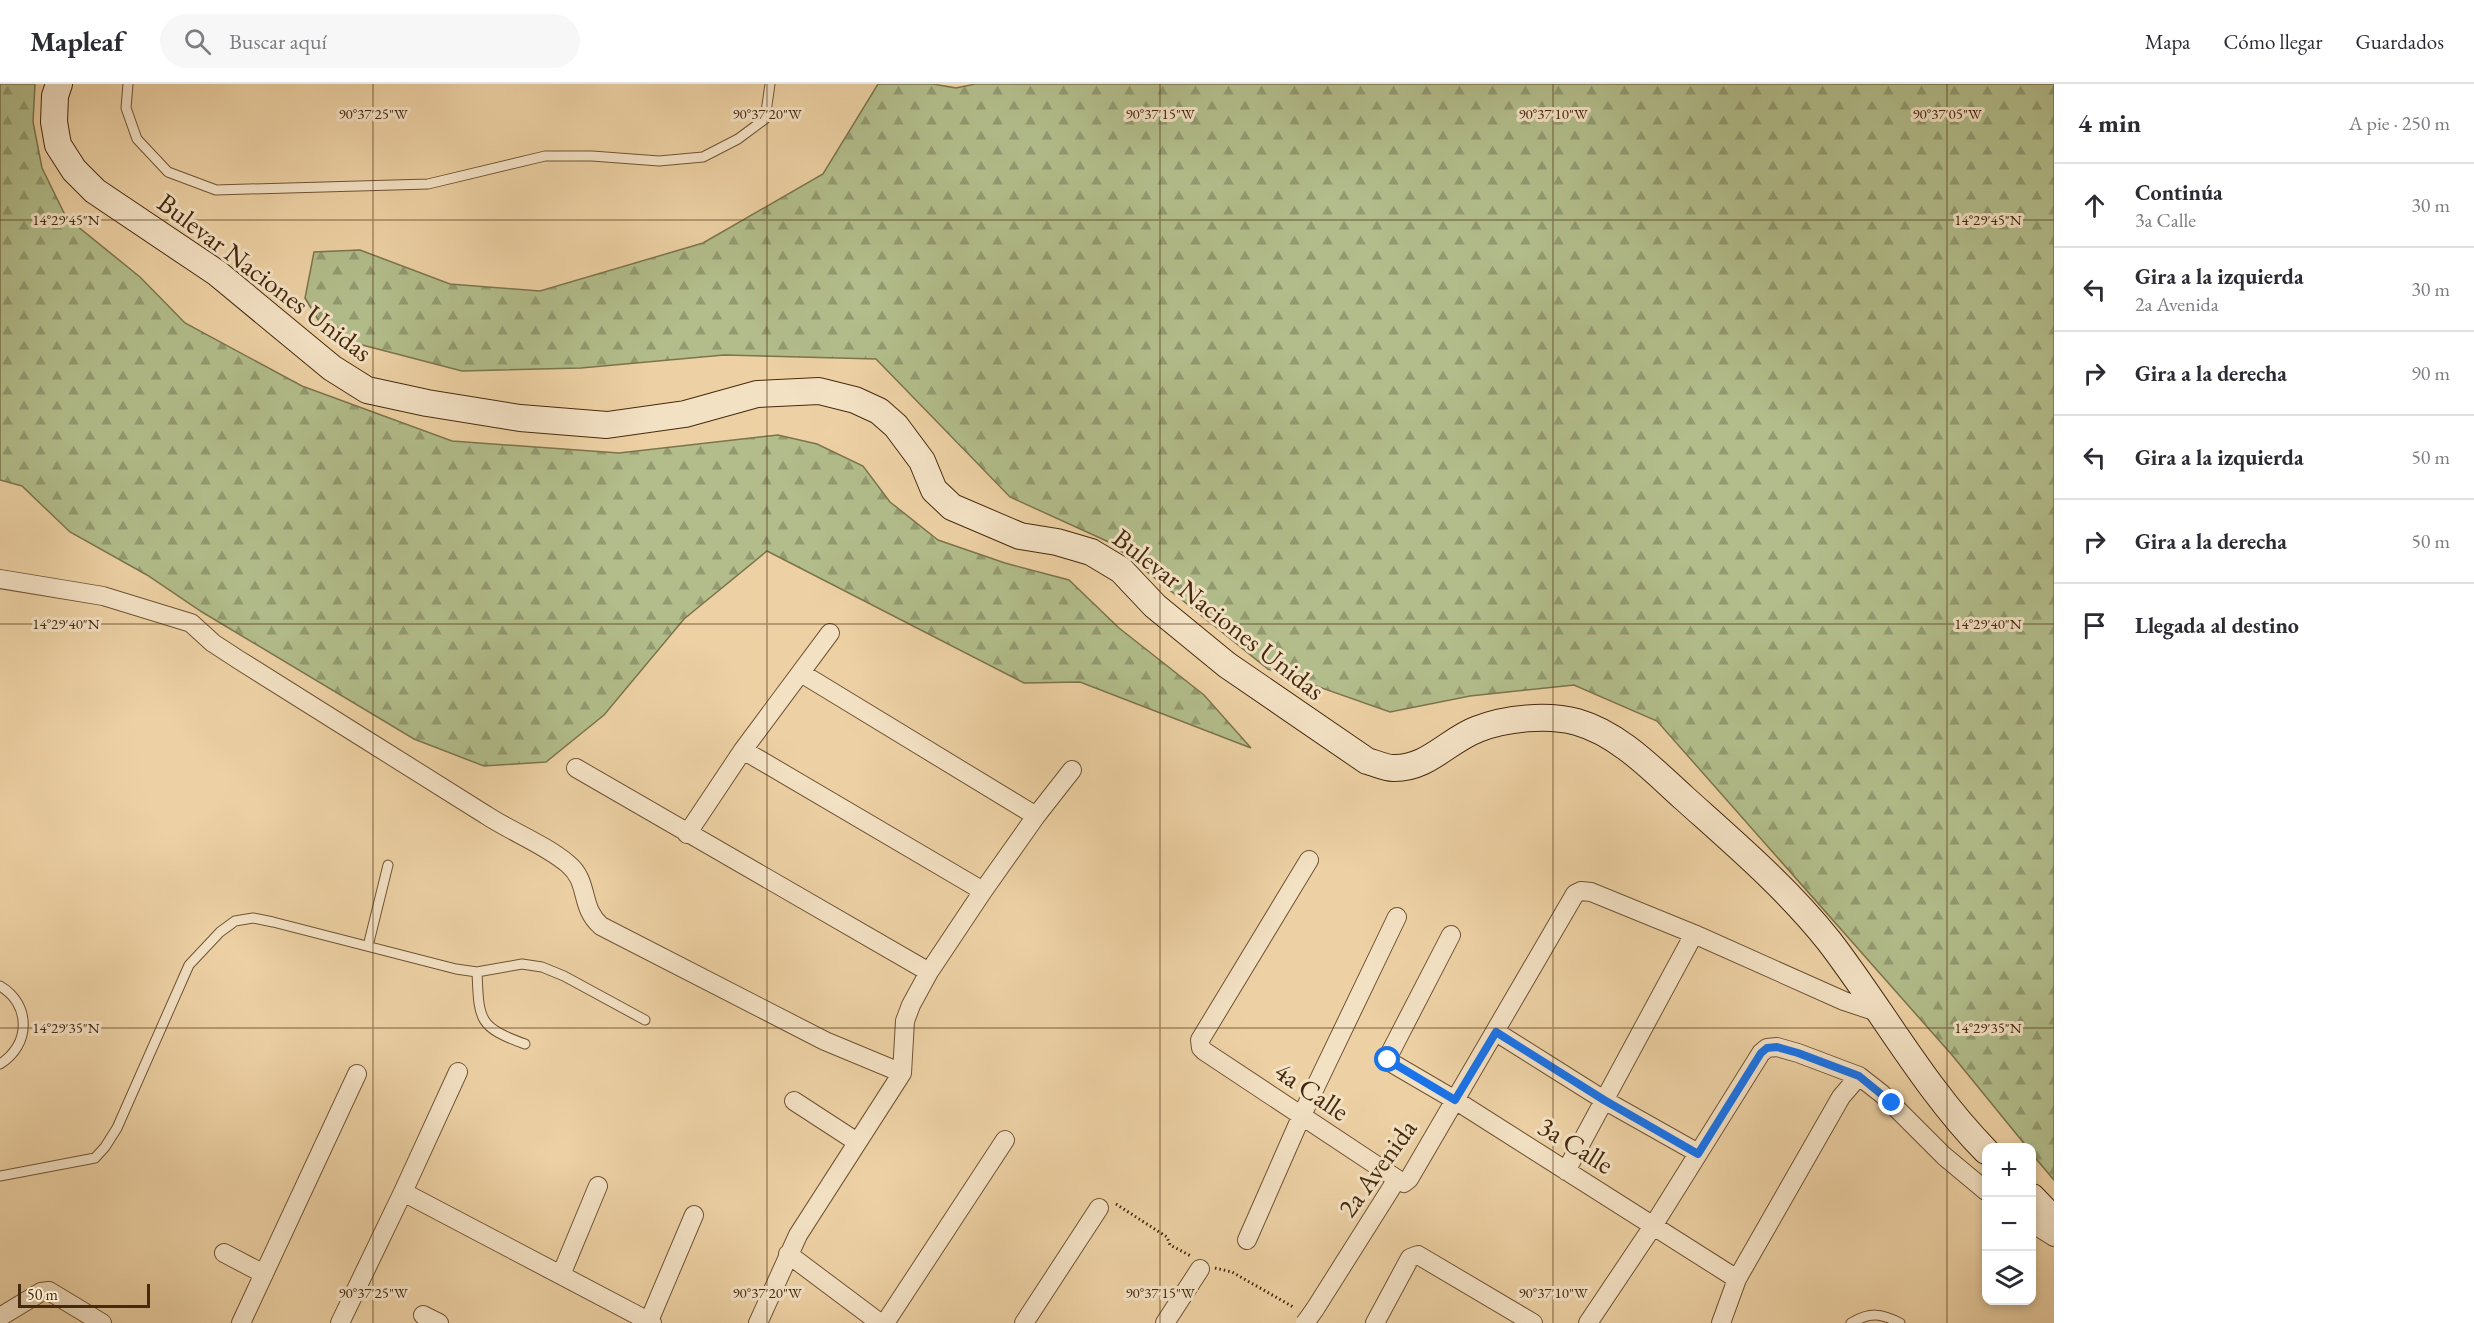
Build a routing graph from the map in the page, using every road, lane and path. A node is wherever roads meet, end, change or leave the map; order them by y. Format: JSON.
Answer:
{"nodes":[{"id":1,"x":58,"y":84,"type":"edge"},
{"id":2,"x":128,"y":84,"type":"edge"},
{"id":3,"x":770,"y":84,"type":"edge"},
{"id":4,"x":0,"y":579,"type":"edge"},
{"id":5,"x":830,"y":633,"type":"dead end"},
{"id":6,"x":801,"y":674,"type":"junction"},
{"id":7,"x":742,"y":750,"type":"junction"},
{"id":8,"x":576,"y":768,"type":"dead end"},
{"id":9,"x":1072,"y":770,"type":"dead end"},
{"id":10,"x":1036,"y":816,"type":"junction"},
{"id":11,"x":687,"y":834,"type":"junction"},
{"id":12,"x":1309,"y":860,"type":"dead end"},
{"id":13,"x":388,"y":865,"type":"dead end"},
{"id":14,"x":983,"y":891,"type":"junction"},
{"id":15,"x":1397,"y":917,"type":"dead end"},
{"id":16,"x":1451,"y":934,"type":"dead end"},
{"id":17,"x":1694,"y":934,"type":"junction"},
{"id":18,"x":368,"y":946,"type":"junction"},
{"id":19,"x":477,"y":972,"type":"junction"},
{"id":20,"x":929,"y":972,"type":"junction"},
{"id":21,"x":0,"y":986,"type":"edge"},
{"id":22,"x":1883,"y":1014,"type":"junction"},
{"id":23,"x":645,"y":1020,"type":"dead end"},
{"id":24,"x":1496,"y":1032,"type":"junction"},
{"id":25,"x":525,"y":1044,"type":"dead end"},
{"id":26,"x":0,"y":1064,"type":"edge"},
{"id":27,"x":458,"y":1072,"type":"dead end"},
{"id":28,"x":902,"y":1073,"type":"junction"},
{"id":29,"x":357,"y":1074,"type":"dead end"},
{"id":30,"x":1859,"y":1076,"type":"junction"},
{"id":31,"x":1455,"y":1100,"type":"junction"},
{"id":32,"x":1604,"y":1100,"type":"junction"},
{"id":33,"x":794,"y":1101,"type":"dead end"},
{"id":34,"x":1301,"y":1117,"type":"junction"},
{"id":35,"x":1005,"y":1140,"type":"dead end"},
{"id":36,"x":857,"y":1142,"type":"junction"},
{"id":37,"x":1982,"y":1146,"type":"edge"},
{"id":38,"x":1698,"y":1154,"type":"junction"},
{"id":39,"x":1566,"y":1171,"type":"junction"},
{"id":40,"x":0,"y":1176,"type":"edge"},
{"id":41,"x":1397,"y":1179,"type":"junction"},
{"id":42,"x":598,"y":1186,"type":"dead end"},
{"id":43,"x":1982,"y":1188,"type":"edge"},
{"id":44,"x":403,"y":1192,"type":"junction"},
{"id":45,"x":2036,"y":1202,"type":"edge"},
{"id":46,"x":1100,"y":1208,"type":"dead end"},
{"id":47,"x":694,"y":1215,"type":"dead end"},
{"id":48,"x":2054,"y":1220,"type":"edge"},
{"id":49,"x":1653,"y":1226,"type":"junction"},
{"id":50,"x":2036,"y":1226,"type":"edge"},
{"id":51,"x":2054,"y":1237,"type":"edge"},
{"id":52,"x":1247,"y":1240,"type":"dead end"},
{"id":53,"x":224,"y":1254,"type":"dead end"},
{"id":54,"x":788,"y":1254,"type":"junction"},
{"id":55,"x":1200,"y":1269,"type":"dead end"},
{"id":56,"x":264,"y":1274,"type":"junction"},
{"id":57,"x":561,"y":1275,"type":"junction"},
{"id":58,"x":1737,"y":1279,"type":"junction"},
{"id":59,"x":1310,"y":1316,"type":"edge"},
{"id":60,"x":0,"y":1317,"type":"edge"},
{"id":61,"x":650,"y":1322,"type":"edge"},
{"id":62,"x":102,"y":1323,"type":"edge"},
{"id":63,"x":242,"y":1323,"type":"edge"},
{"id":64,"x":340,"y":1323,"type":"edge"},
{"id":65,"x":758,"y":1323,"type":"edge"},
{"id":66,"x":880,"y":1323,"type":"edge"},
{"id":67,"x":885,"y":1323,"type":"edge"},
{"id":68,"x":1024,"y":1323,"type":"edge"},
{"id":69,"x":1165,"y":1323,"type":"edge"},
{"id":70,"x":1375,"y":1323,"type":"edge"},
{"id":71,"x":1533,"y":1323,"type":"edge"},
{"id":72,"x":1588,"y":1323,"type":"edge"},
{"id":73,"x":1721,"y":1323,"type":"edge"},
{"id":74,"x":1851,"y":1323,"type":"edge"},
{"id":75,"x":1900,"y":1323,"type":"edge"}],
"edges":[{"from":1,"to":22,"type":"main road","name":"Bulevar Naciones Unidas"},
{"from":2,"to":3,"type":"lane"},
{"from":4,"to":28,"type":"street"},
{"from":5,"to":6,"type":"street"},
{"from":6,"to":7,"type":"street"},
{"from":6,"to":10,"type":"street"},
{"from":7,"to":11,"type":"street"},
{"from":7,"to":14,"type":"street"},
{"from":8,"to":11,"type":"street"},
{"from":9,"to":10,"type":"street"},
{"from":10,"to":14,"type":"street"},
{"from":11,"to":20,"type":"street"},
{"from":12,"to":34,"type":"street","name":"4a Calle"},
{"from":13,"to":18,"type":"lane"},
{"from":14,"to":20,"type":"street"},
{"from":15,"to":34,"type":"street"},
{"from":16,"to":31,"type":"street","name":"3a Calle"},
{"from":17,"to":22,"type":"street"},
{"from":17,"to":24,"type":"street","name":"2a Avenida"},
{"from":17,"to":32,"type":"street"},
{"from":18,"to":19,"type":"lane"},
{"from":18,"to":40,"type":"lane"},
{"from":19,"to":23,"type":"lane"},
{"from":19,"to":25,"type":"lane"},
{"from":20,"to":28,"type":"street"},
{"from":21,"to":26,"type":"lane"},
{"from":22,"to":37,"type":"main road","name":"Bulevar Naciones Unidas"},
{"from":24,"to":31,"type":"street","name":"2a Avenida"},
{"from":24,"to":32,"type":"street"},
{"from":27,"to":44,"type":"street"},
{"from":28,"to":36,"type":"street"},
{"from":29,"to":56,"type":"street"},
{"from":30,"to":38,"type":"street"},
{"from":30,"to":43,"type":"street"},
{"from":30,"to":58,"type":"street"},
{"from":31,"to":39,"type":"street","name":"3a Calle"},
{"from":31,"to":41,"type":"street","name":"2a Avenida"},
{"from":32,"to":38,"type":"street"},
{"from":32,"to":39,"type":"street"},
{"from":33,"to":36,"type":"street"},
{"from":34,"to":41,"type":"street","name":"4a Calle"},
{"from":34,"to":52,"type":"street"},
{"from":35,"to":67,"type":"street"},
{"from":36,"to":54,"type":"street"},
{"from":38,"to":49,"type":"street"},
{"from":39,"to":49,"type":"street","name":"3a Calle"},
{"from":41,"to":59,"type":"street","name":"2a Avenida"},
{"from":42,"to":57,"type":"street"},
{"from":44,"to":57,"type":"street"},
{"from":44,"to":64,"type":"street"},
{"from":45,"to":48,"type":"main road"},
{"from":46,"to":68,"type":"street"},
{"from":47,"to":61,"type":"street"},
{"from":49,"to":58,"type":"street","name":"3a Calle"},
{"from":49,"to":72,"type":"street"},
{"from":50,"to":51,"type":"street"},
{"from":53,"to":56,"type":"street"},
{"from":54,"to":65,"type":"street"},
{"from":54,"to":66,"type":"street"},
{"from":55,"to":69,"type":"street"},
{"from":56,"to":63,"type":"street"},
{"from":57,"to":61,"type":"street"},
{"from":58,"to":73,"type":"street"},
{"from":60,"to":62,"type":"street"},
{"from":70,"to":71,"type":"street"},
{"from":74,"to":75,"type":"lane"}]}
